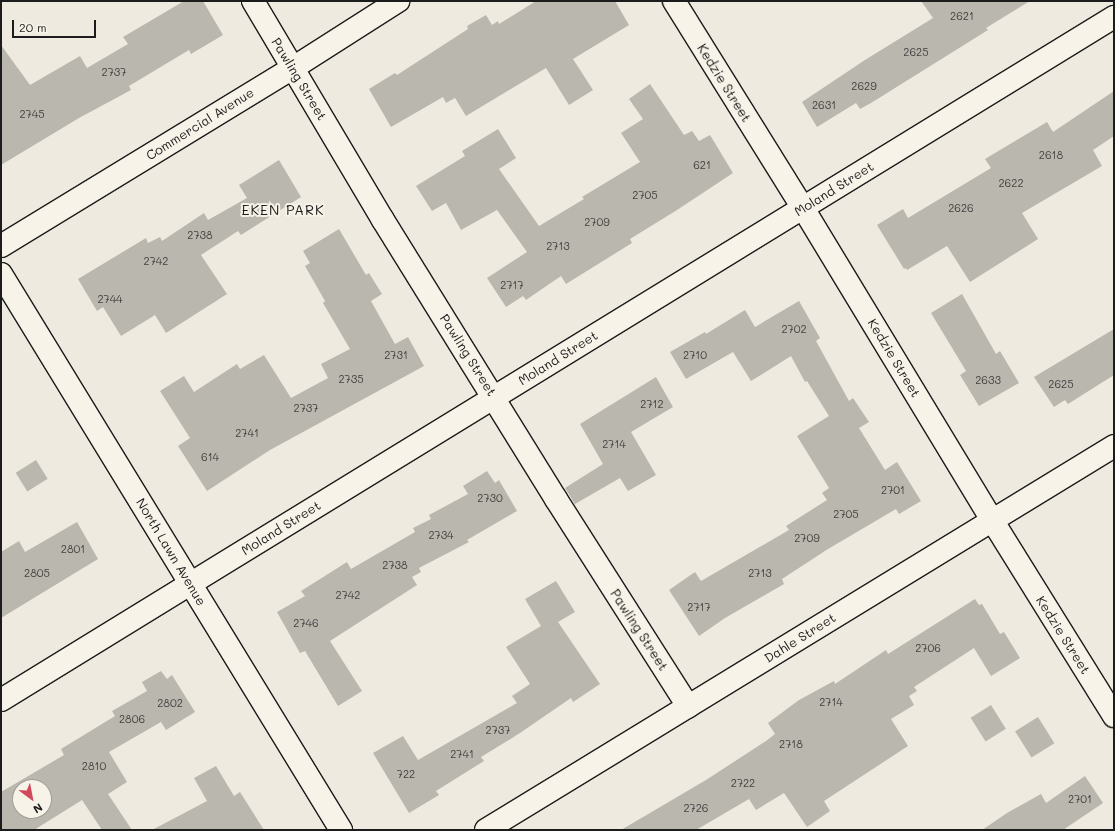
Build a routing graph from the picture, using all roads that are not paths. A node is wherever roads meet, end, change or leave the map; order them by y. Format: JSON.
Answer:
{"nodes":[{"id":1,"x":252,"y":1,"type":"edge"},
{"id":2,"x":398,"y":1,"type":"edge"},
{"id":3,"x":674,"y":1,"type":"edge"},
{"id":4,"x":1114,"y":17,"type":"edge"},
{"id":5,"x":293,"y":68,"type":"junction"},
{"id":6,"x":804,"y":208,"type":"junction"},
{"id":7,"x":1,"y":246,"type":"edge"},
{"id":8,"x":1,"y":274,"type":"edge"},
{"id":9,"x":494,"y":397,"type":"junction"},
{"id":10,"x":1114,"y":446,"type":"edge"},
{"id":11,"x":992,"y":520,"type":"junction"},
{"id":12,"x":190,"y":584,"type":"junction"},
{"id":13,"x":1,"y":700,"type":"edge"},
{"id":14,"x":688,"y":706,"type":"junction"},
{"id":15,"x":1114,"y":716,"type":"edge"},
{"id":16,"x":340,"y":830,"type":"edge"},
{"id":17,"x":486,"y":830,"type":"edge"}],
"edges":[{"from":1,"to":5,"type":"street","name":"Pawling Street"},
{"from":2,"to":5,"type":"street","name":"Commercial Avenue"},
{"from":3,"to":6,"type":"street","name":"Kedzie Street"},
{"from":4,"to":6,"type":"street","name":"Moland Street"},
{"from":5,"to":7,"type":"street","name":"Commercial Avenue"},
{"from":5,"to":9,"type":"street","name":"Pawling Street"},
{"from":6,"to":9,"type":"street","name":"Moland Street"},
{"from":6,"to":11,"type":"street","name":"Kedzie Street"},
{"from":8,"to":12,"type":"street","name":"North Lawn Avenue"},
{"from":9,"to":12,"type":"street","name":"Moland Street"},
{"from":9,"to":14,"type":"street","name":"Pawling Street"},
{"from":10,"to":11,"type":"street","name":"Dahle Street"},
{"from":11,"to":14,"type":"street","name":"Dahle Street"},
{"from":11,"to":15,"type":"street","name":"Kedzie Street"},
{"from":12,"to":13,"type":"street","name":"Moland Street"},
{"from":12,"to":16,"type":"street","name":"North Lawn Avenue"},
{"from":14,"to":17,"type":"street","name":"Dahle Street"}]}
